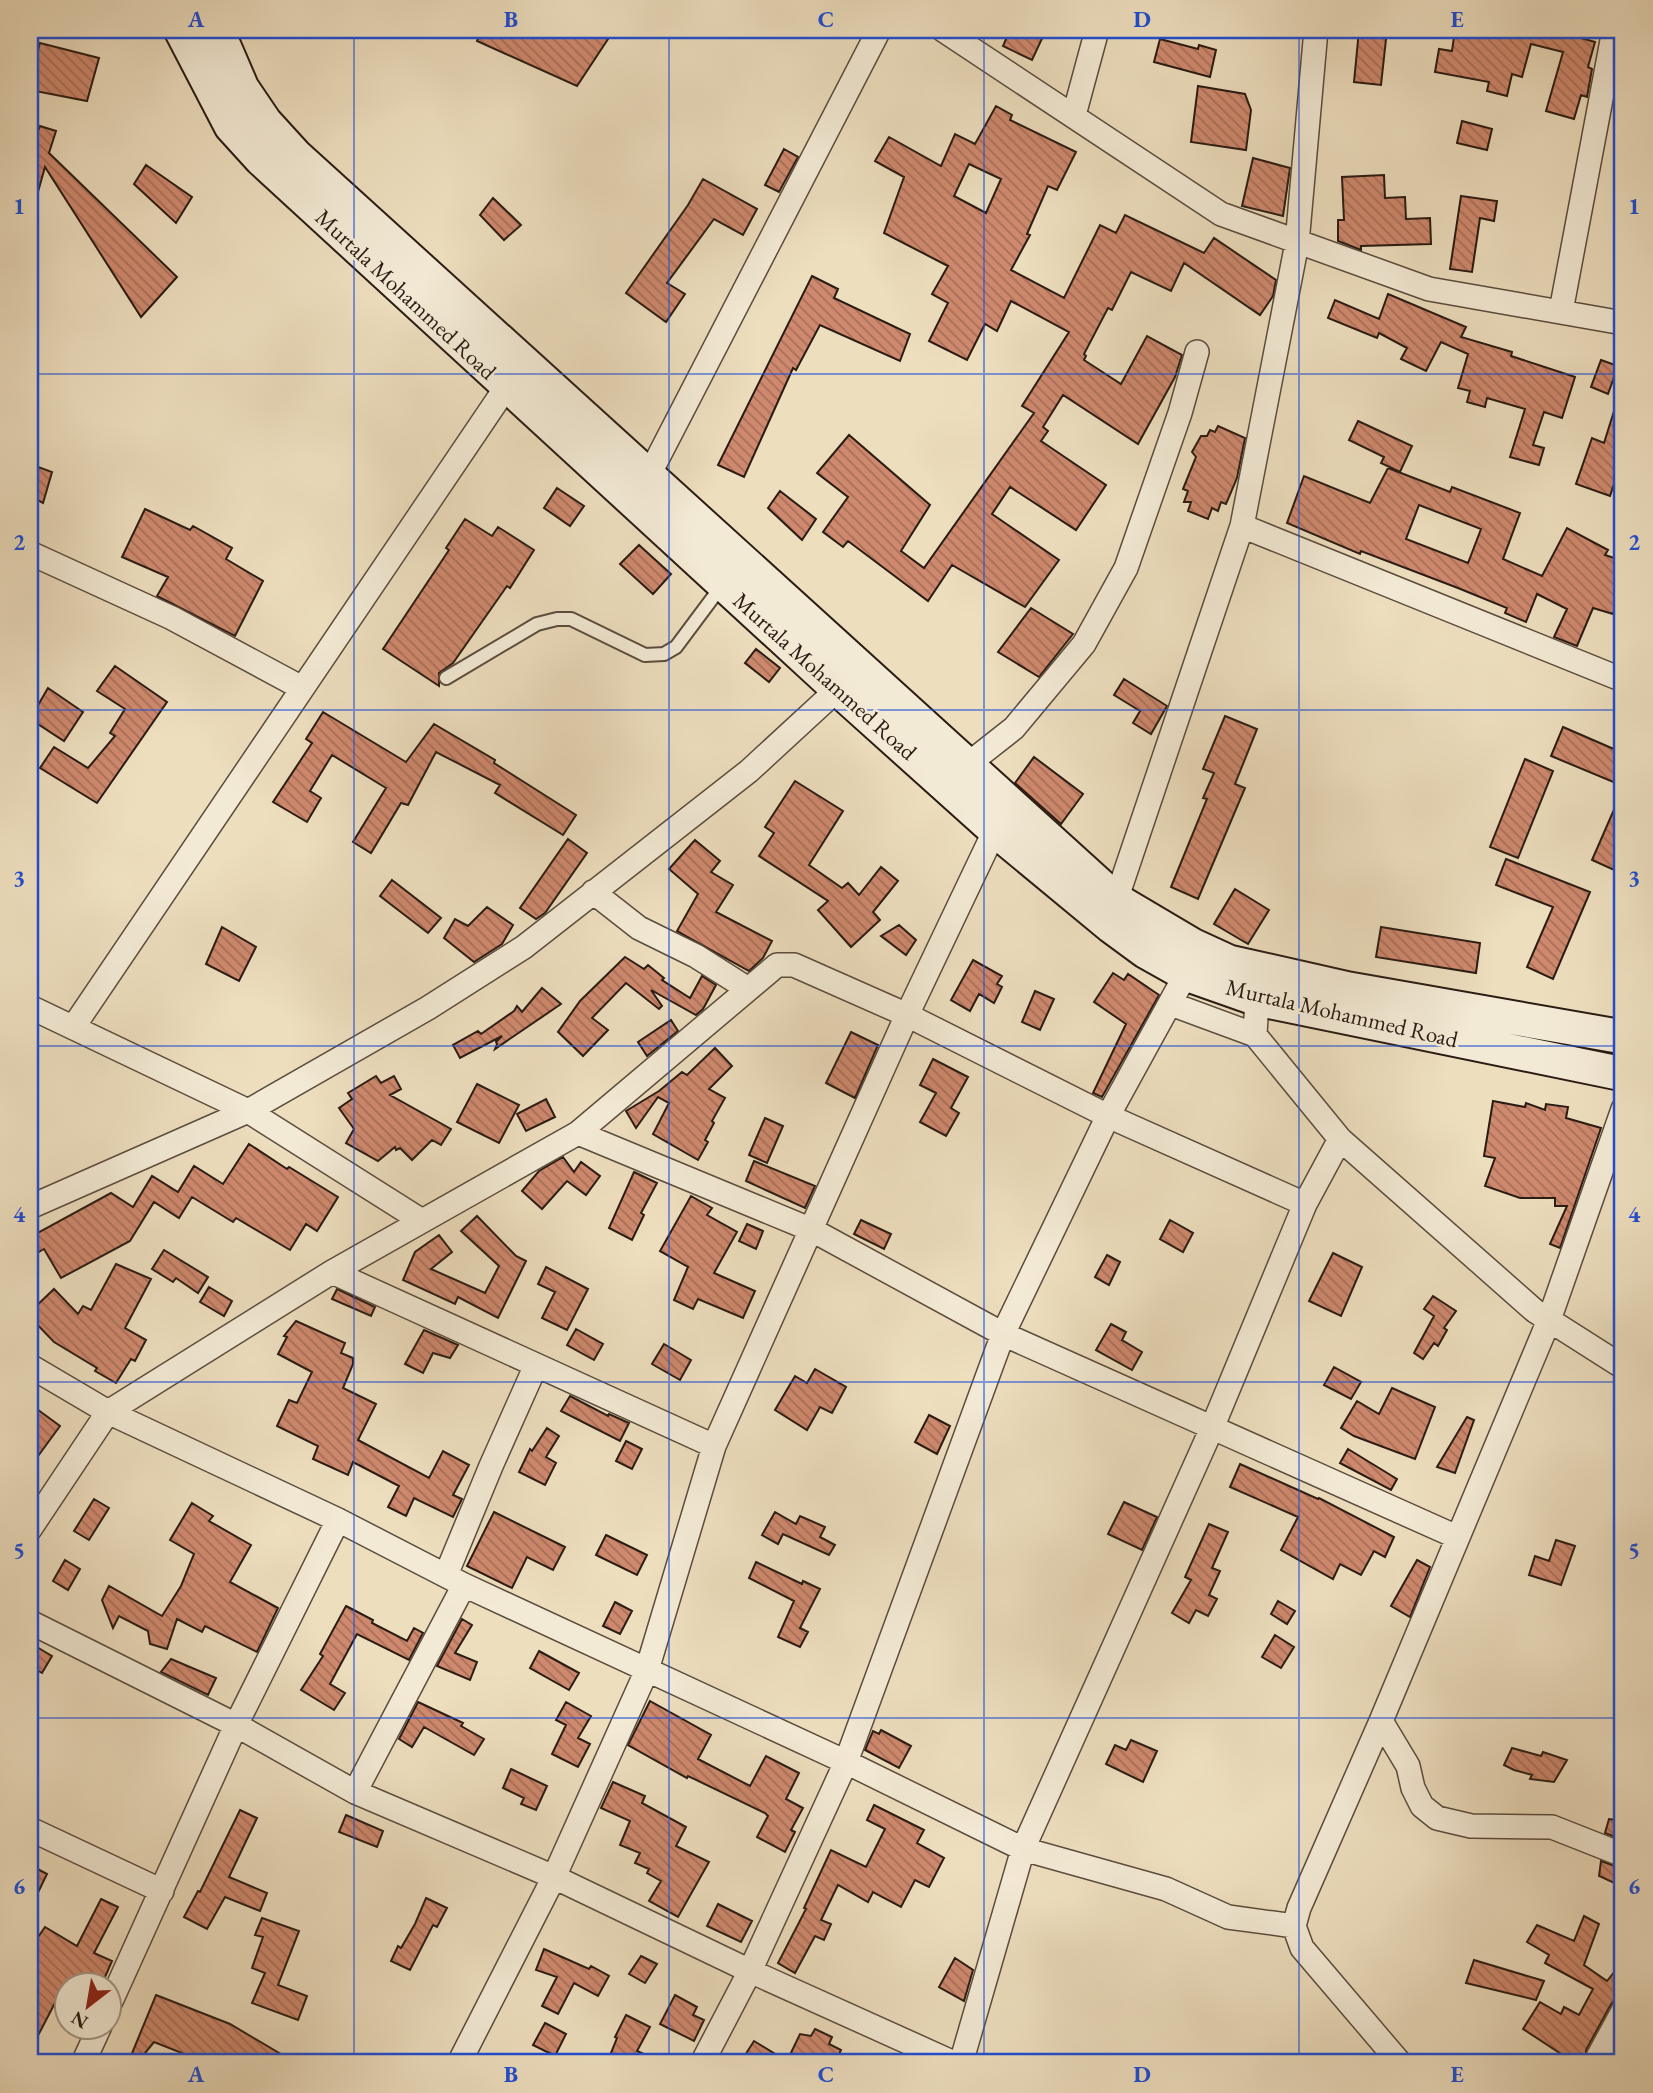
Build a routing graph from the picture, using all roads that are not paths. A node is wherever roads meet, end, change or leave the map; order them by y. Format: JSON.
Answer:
{"nodes":[{"id":1,"x":181,"y":30,"type":"edge"},
{"id":2,"x":218,"y":30,"type":"edge"},
{"id":3,"x":879,"y":30,"type":"edge"},
{"id":4,"x":943,"y":30,"type":"edge"},
{"id":5,"x":1097,"y":30,"type":"edge"},
{"id":6,"x":1316,"y":30,"type":"edge"},
{"id":7,"x":1614,"y":30,"type":"edge"},
{"id":8,"x":1074,"y":115,"type":"junction"},
{"id":9,"x":1297,"y":243,"type":"junction"},
{"id":10,"x":1561,"y":311,"type":"junction"},
{"id":11,"x":1623,"y":323,"type":"edge"},
{"id":12,"x":1197,"y":352,"type":"dead end"},
{"id":13,"x":507,"y":386,"type":"junction"},
{"id":14,"x":648,"y":477,"type":"junction"},
{"id":15,"x":1242,"y":526,"type":"junction"},
{"id":16,"x":30,"y":553,"type":"edge"},
{"id":17,"x":723,"y":584,"type":"junction"},
{"id":18,"x":446,"y":678,"type":"dead end"},
{"id":19,"x":1623,"y":680,"type":"edge"},
{"id":20,"x":302,"y":688,"type":"junction"},
{"id":21,"x":838,"y":689,"type":"junction"},
{"id":22,"x":967,"y":765,"type":"junction"},
{"id":23,"x":995,"y":830,"type":"junction"},
{"id":24,"x":1068,"y":874,"type":"junction"},
{"id":25,"x":593,"y":892,"type":"junction"},
{"id":26,"x":1116,"y":900,"type":"junction"},
{"id":27,"x":1186,"y":974,"type":"junction"},
{"id":28,"x":748,"y":989,"type":"junction"},
{"id":29,"x":1256,"y":999,"type":"junction"},
{"id":30,"x":1171,"y":1004,"type":"junction"},
{"id":31,"x":30,"y":1007,"type":"edge"},
{"id":32,"x":907,"y":1015,"type":"junction"},
{"id":33,"x":74,"y":1026,"type":"junction"},
{"id":34,"x":1255,"y":1035,"type":"junction"},
{"id":35,"x":1623,"y":1037,"type":"edge"},
{"id":36,"x":1623,"y":1074,"type":"edge"},
{"id":37,"x":1623,"y":1109,"type":"edge"},
{"id":38,"x":248,"y":1111,"type":"junction"},
{"id":39,"x":1108,"y":1116,"type":"junction"},
{"id":40,"x":578,"y":1133,"type":"junction"},
{"id":41,"x":1340,"y":1139,"type":"junction"},
{"id":42,"x":1305,"y":1204,"type":"junction"},
{"id":43,"x":30,"y":1207,"type":"edge"},
{"id":44,"x":422,"y":1221,"type":"junction"},
{"id":45,"x":811,"y":1230,"type":"junction"},
{"id":46,"x":332,"y":1272,"type":"junction"},
{"id":47,"x":1549,"y":1320,"type":"junction"},
{"id":48,"x":1003,"y":1334,"type":"junction"},
{"id":49,"x":536,"y":1365,"type":"junction"},
{"id":50,"x":30,"y":1366,"type":"edge"},
{"id":51,"x":1623,"y":1367,"type":"edge"},
{"id":52,"x":108,"y":1412,"type":"junction"},
{"id":53,"x":1212,"y":1428,"type":"junction"},
{"id":54,"x":714,"y":1446,"type":"junction"},
{"id":55,"x":338,"y":1520,"type":"junction"},
{"id":56,"x":30,"y":1529,"type":"edge"},
{"id":57,"x":1457,"y":1537,"type":"junction"},
{"id":58,"x":455,"y":1580,"type":"junction"},
{"id":59,"x":30,"y":1622,"type":"edge"},
{"id":60,"x":647,"y":1670,"type":"junction"},
{"id":61,"x":1381,"y":1721,"type":"junction"},
{"id":62,"x":236,"y":1726,"type":"junction"},
{"id":63,"x":846,"y":1762,"type":"junction"},
{"id":64,"x":355,"y":1792,"type":"junction"},
{"id":65,"x":30,"y":1829,"type":"edge"},
{"id":66,"x":1023,"y":1849,"type":"junction"},
{"id":67,"x":1623,"y":1855,"type":"edge"},
{"id":68,"x":554,"y":1877,"type":"junction"},
{"id":69,"x":162,"y":1891,"type":"junction"},
{"id":70,"x":1294,"y":1926,"type":"junction"},
{"id":71,"x":750,"y":1971,"type":"junction"},
{"id":72,"x":122,"y":1978,"type":"edge"},
{"id":73,"x":1623,"y":2011,"type":"edge"},
{"id":74,"x":94,"y":2040,"type":"edge"},
{"id":75,"x":1598,"y":2057,"type":"dead end"},
{"id":76,"x":83,"y":2063,"type":"edge"},
{"id":77,"x":459,"y":2063,"type":"edge"},
{"id":78,"x":702,"y":2063,"type":"edge"},
{"id":79,"x":954,"y":2063,"type":"edge"},
{"id":80,"x":961,"y":2063,"type":"edge"},
{"id":81,"x":1400,"y":2063,"type":"edge"}],
"edges":[{"from":1,"to":13,"type":"main road","name":"Murtala Mohammed Road"},
{"from":2,"to":14,"type":"main road","name":"Murtala Mohammed Road"},
{"from":3,"to":14,"type":"street"},
{"from":4,"to":8,"type":"street"},
{"from":5,"to":8,"type":"street"},
{"from":6,"to":9,"type":"street"},
{"from":7,"to":10,"type":"street"},
{"from":8,"to":9,"type":"street"},
{"from":9,"to":10,"type":"street"},
{"from":9,"to":15,"type":"street"},
{"from":10,"to":11,"type":"street"},
{"from":12,"to":22,"type":"street"},
{"from":13,"to":17,"type":"main road","name":"Murtala Mohammed Road"},
{"from":13,"to":20,"type":"street"},
{"from":14,"to":22,"type":"main road","name":"Murtala Mohammed Road"},
{"from":15,"to":19,"type":"street"},
{"from":15,"to":26,"type":"street"},
{"from":16,"to":20,"type":"street"},
{"from":17,"to":18,"type":"lane"},
{"from":17,"to":21,"type":"main road","name":"Murtala Mohammed Road"},
{"from":20,"to":33,"type":"street"},
{"from":21,"to":23,"type":"main road","name":"Murtala Mohammed Road"},
{"from":21,"to":25,"type":"street"},
{"from":22,"to":24,"type":"main road","name":"Murtala Mohammed Road"},
{"from":23,"to":24,"type":"main road","name":"Murtala Mohammed Road"},
{"from":23,"to":32,"type":"street"},
{"from":24,"to":26,"type":"main road","name":"Murtala Mohammed Road"},
{"from":24,"to":27,"type":"main road","name":"Murtala Mohammed Road"},
{"from":25,"to":28,"type":"street"},
{"from":25,"to":38,"type":"street"},
{"from":26,"to":35,"type":"main road","name":"Murtala Mohammed Road"},
{"from":27,"to":29,"type":"main road","name":"Murtala Mohammed Road"},
{"from":27,"to":30,"type":"street"},
{"from":28,"to":32,"type":"street"},
{"from":28,"to":40,"type":"street"},
{"from":29,"to":34,"type":"street"},
{"from":29,"to":36,"type":"main road","name":"Murtala Mohammed Road"},
{"from":30,"to":34,"type":"street"},
{"from":30,"to":39,"type":"street"},
{"from":31,"to":33,"type":"street"},
{"from":32,"to":39,"type":"street"},
{"from":32,"to":45,"type":"street"},
{"from":33,"to":38,"type":"street"},
{"from":34,"to":41,"type":"street"},
{"from":37,"to":47,"type":"street"},
{"from":38,"to":43,"type":"street"},
{"from":38,"to":44,"type":"street"},
{"from":39,"to":42,"type":"street"},
{"from":39,"to":48,"type":"street"},
{"from":40,"to":44,"type":"street"},
{"from":40,"to":45,"type":"street"},
{"from":41,"to":42,"type":"street"},
{"from":41,"to":47,"type":"street"},
{"from":42,"to":53,"type":"street"},
{"from":44,"to":46,"type":"street"},
{"from":45,"to":48,"type":"street"},
{"from":45,"to":54,"type":"street"},
{"from":46,"to":49,"type":"street"},
{"from":46,"to":52,"type":"street"},
{"from":47,"to":51,"type":"street"},
{"from":47,"to":57,"type":"street"},
{"from":48,"to":53,"type":"street"},
{"from":48,"to":63,"type":"street"},
{"from":49,"to":54,"type":"street"},
{"from":49,"to":58,"type":"street"},
{"from":50,"to":52,"type":"street"},
{"from":52,"to":55,"type":"street"},
{"from":52,"to":56,"type":"street"},
{"from":53,"to":57,"type":"street"},
{"from":53,"to":66,"type":"street"},
{"from":54,"to":60,"type":"street"},
{"from":55,"to":58,"type":"street"},
{"from":55,"to":62,"type":"street"},
{"from":57,"to":61,"type":"street"},
{"from":58,"to":60,"type":"street"},
{"from":58,"to":64,"type":"street"},
{"from":59,"to":62,"type":"street"},
{"from":60,"to":63,"type":"street"},
{"from":60,"to":68,"type":"street"},
{"from":61,"to":67,"type":"street"},
{"from":61,"to":70,"type":"street"},
{"from":62,"to":64,"type":"street"},
{"from":62,"to":69,"type":"street"},
{"from":63,"to":66,"type":"street"},
{"from":63,"to":71,"type":"street"},
{"from":64,"to":68,"type":"street"},
{"from":65,"to":69,"type":"street"},
{"from":66,"to":70,"type":"street"},
{"from":66,"to":80,"type":"street"},
{"from":68,"to":71,"type":"street"},
{"from":68,"to":77,"type":"street"},
{"from":69,"to":72,"type":"street"},
{"from":70,"to":81,"type":"street"},
{"from":71,"to":78,"type":"street"},
{"from":71,"to":79,"type":"street"},
{"from":73,"to":75,"type":"street"},
{"from":74,"to":76,"type":"street"}]}
